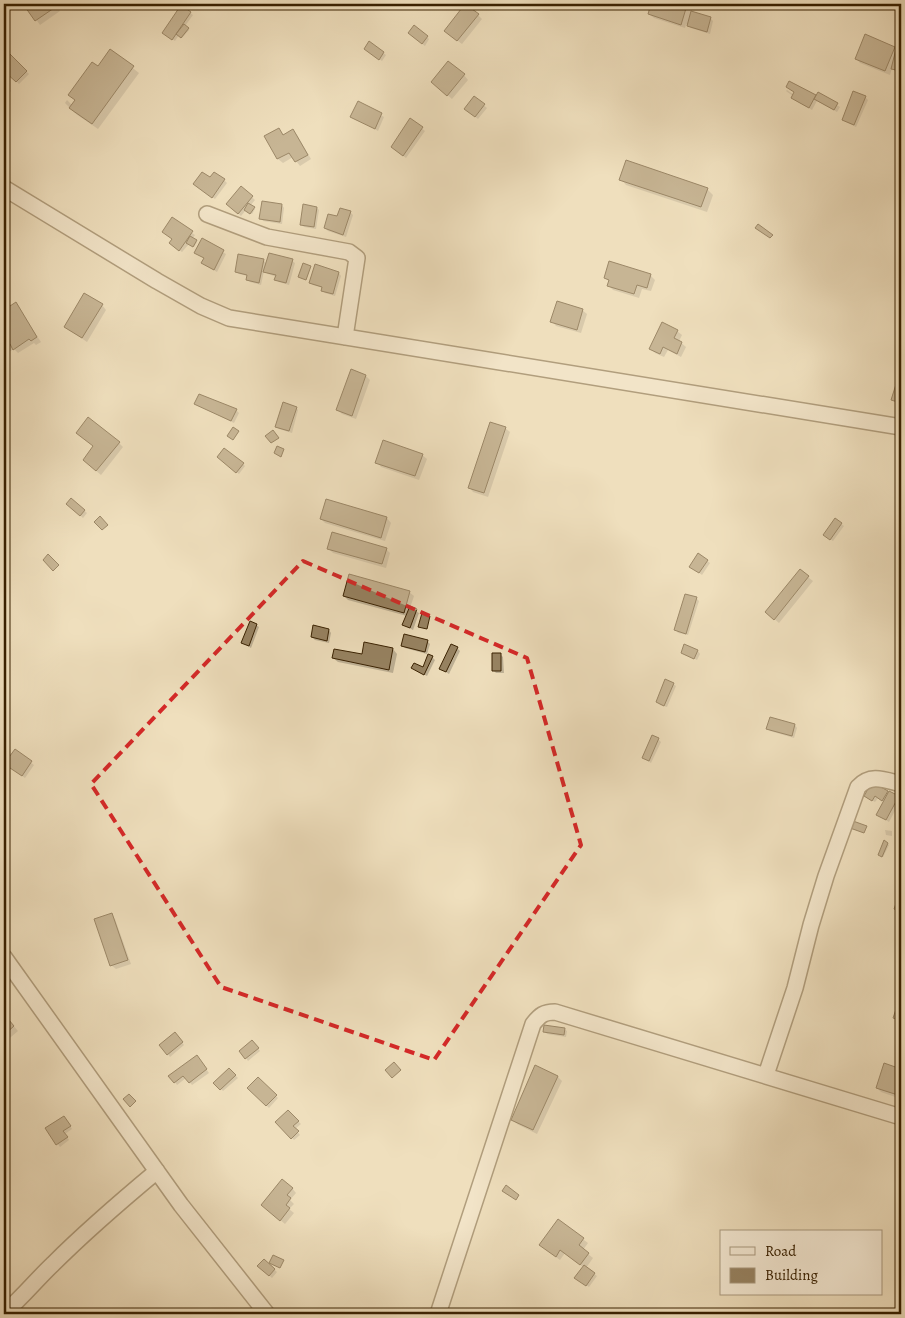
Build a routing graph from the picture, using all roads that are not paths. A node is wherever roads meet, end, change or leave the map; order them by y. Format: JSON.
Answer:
{"nodes":[{"id":1,"x":4,"y":188,"type":"edge"},
{"id":2,"x":207,"y":214,"type":"dead end"},
{"id":3,"x":345,"y":337,"type":"junction"},
{"id":4,"x":901,"y":427,"type":"edge"},
{"id":5,"x":901,"y":784,"type":"edge"},
{"id":6,"x":4,"y":957,"type":"edge"},
{"id":7,"x":766,"y":1076,"type":"junction"},
{"id":8,"x":901,"y":1117,"type":"edge"},
{"id":9,"x":157,"y":1171,"type":"junction"},
{"id":10,"x":4,"y":1313,"type":"edge"},
{"id":11,"x":267,"y":1314,"type":"edge"},
{"id":12,"x":438,"y":1314,"type":"edge"}],
"edges":[{"from":1,"to":3,"type":"street"},
{"from":2,"to":3,"type":"street"},
{"from":3,"to":4,"type":"street"},
{"from":5,"to":7,"type":"street"},
{"from":6,"to":9,"type":"street"},
{"from":7,"to":8,"type":"street"},
{"from":7,"to":12,"type":"street"},
{"from":9,"to":10,"type":"street"},
{"from":9,"to":11,"type":"street"}]}
